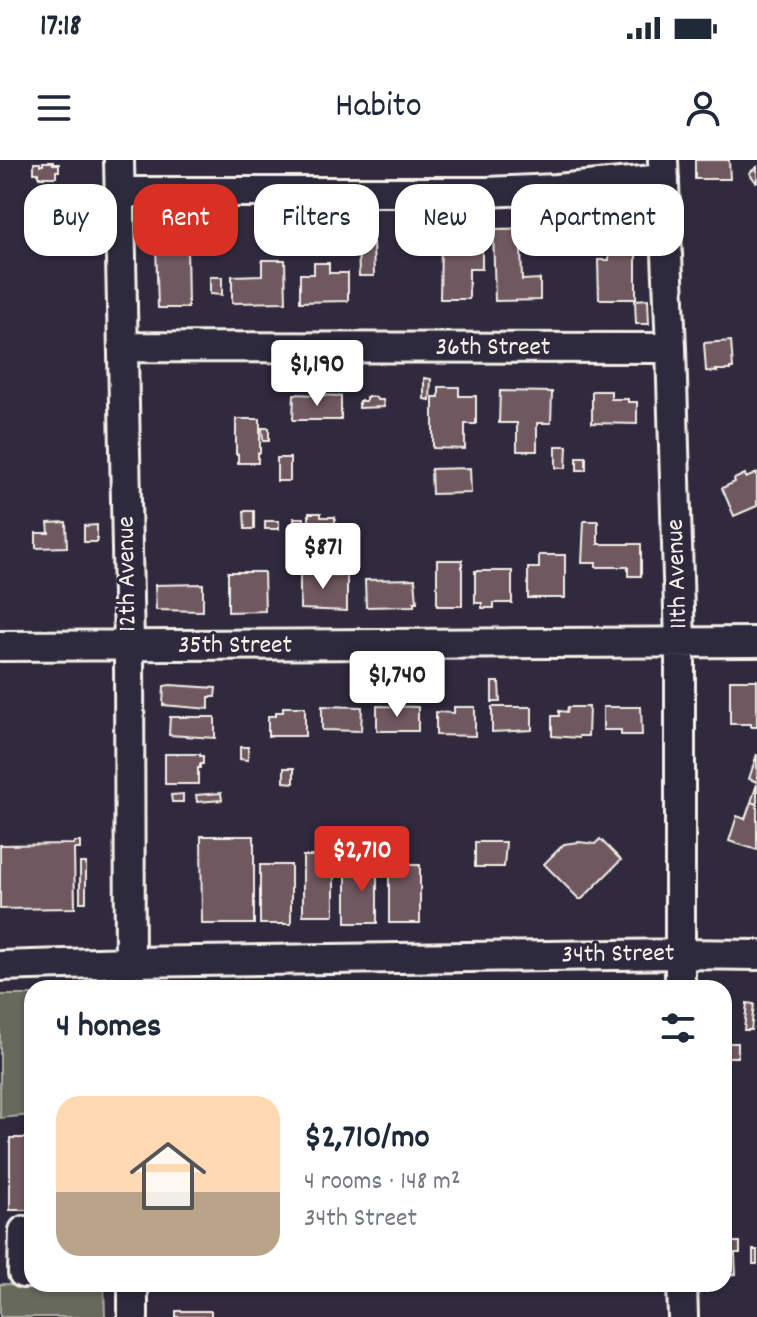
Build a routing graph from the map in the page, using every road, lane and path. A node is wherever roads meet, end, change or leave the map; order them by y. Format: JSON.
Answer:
{"nodes":[{"id":1,"x":119,"y":160,"type":"edge"},
{"id":2,"x":663,"y":170,"type":"edge"},
{"id":3,"x":119,"y":192,"type":"junction"},
{"id":4,"x":123,"y":347,"type":"junction"},
{"id":5,"x":671,"y":348,"type":"junction"},
{"id":6,"x":757,"y":642,"type":"edge"},
{"id":7,"x":680,"y":643,"type":"junction"},
{"id":8,"x":0,"y":646,"type":"edge"},
{"id":9,"x":129,"y":646,"type":"junction"},
{"id":10,"x":680,"y":954,"type":"junction"},
{"id":11,"x":757,"y":955,"type":"edge"},
{"id":12,"x":0,"y":966,"type":"edge"},
{"id":13,"x":130,"y":975,"type":"edge"},
{"id":14,"x":680,"y":980,"type":"edge"},
{"id":15,"x":24,"y":1231,"type":"edge"},
{"id":16,"x":24,"y":1273,"type":"edge"},
{"id":17,"x":133,"y":1292,"type":"edge"},
{"id":18,"x":682,"y":1292,"type":"edge"},
{"id":19,"x":133,"y":1317,"type":"edge"},
{"id":20,"x":683,"y":1317,"type":"edge"}],
"edges":[{"from":1,"to":3,"type":"street","name":"12th Avenue"},
{"from":2,"to":3,"type":"street"},
{"from":2,"to":5,"type":"street","name":"11th Avenue"},
{"from":3,"to":4,"type":"street","name":"12th Avenue"},
{"from":4,"to":5,"type":"street","name":"36th Street"},
{"from":4,"to":9,"type":"street","name":"12th Avenue"},
{"from":5,"to":7,"type":"street","name":"11th Avenue"},
{"from":6,"to":7,"type":"street","name":"35th Street"},
{"from":7,"to":9,"type":"street","name":"35th Street"},
{"from":7,"to":10,"type":"street","name":"11th Avenue"},
{"from":8,"to":9,"type":"street","name":"35th Street"},
{"from":9,"to":13,"type":"street","name":"12th Avenue"},
{"from":10,"to":11,"type":"street","name":"34th Street"},
{"from":10,"to":13,"type":"street","name":"34th Street"},
{"from":10,"to":14,"type":"street","name":"11th Avenue"},
{"from":12,"to":13,"type":"street","name":"34th Street"},
{"from":15,"to":16,"type":"street"},
{"from":17,"to":19,"type":"street"},
{"from":18,"to":20,"type":"street"}]}
